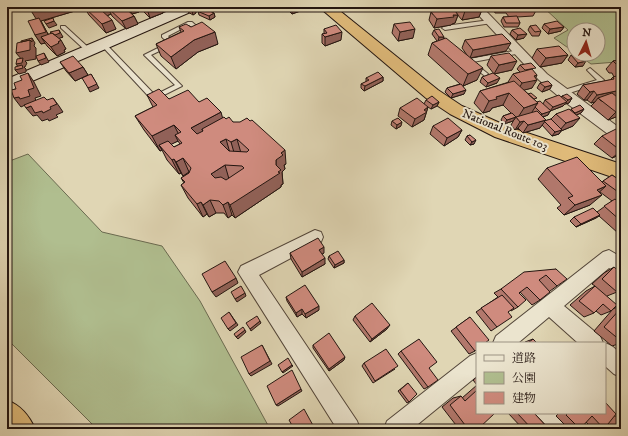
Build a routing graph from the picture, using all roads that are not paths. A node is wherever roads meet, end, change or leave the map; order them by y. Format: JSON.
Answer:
{"nodes":[{"id":1,"x":190,"y":7,"type":"edge"},
{"id":2,"x":350,"y":7,"type":"edge"},
{"id":3,"x":476,"y":7,"type":"edge"},
{"id":4,"x":327,"y":8,"type":"edge"},
{"id":5,"x":168,"y":20,"type":"edge"},
{"id":6,"x":490,"y":22,"type":"junction"},
{"id":7,"x":62,"y":27,"type":"dead end"},
{"id":8,"x":445,"y":28,"type":"dead end"},
{"id":9,"x":192,"y":34,"type":"edge"},
{"id":10,"x":179,"y":40,"type":"edge"},
{"id":11,"x":172,"y":43,"type":"junction"},
{"id":12,"x":103,"y":44,"type":"junction"},
{"id":13,"x":88,"y":50,"type":"junction"},
{"id":14,"x":519,"y":52,"type":"junction"},
{"id":15,"x":590,"y":70,"type":"dead end"},
{"id":16,"x":485,"y":74,"type":"edge"},
{"id":17,"x":7,"y":86,"type":"edge"},
{"id":18,"x":563,"y":93,"type":"junction"},
{"id":19,"x":621,"y":136,"type":"edge"},
{"id":20,"x":621,"y":172,"type":"edge"},
{"id":21,"x":314,"y":237,"type":"dead end"},
{"id":22,"x":621,"y":267,"type":"edge"},
{"id":23,"x":550,"y":306,"type":"junction"},
{"id":24,"x":504,"y":342,"type":"edge"},
{"id":25,"x":592,"y":342,"type":"edge"},
{"id":26,"x":606,"y":354,"type":"edge"},
{"id":27,"x":476,"y":364,"type":"edge"},
{"id":28,"x":621,"y":367,"type":"edge"},
{"id":29,"x":543,"y":414,"type":"edge"},
{"id":30,"x":7,"y":415,"type":"edge"},
{"id":31,"x":20,"y":429,"type":"edge"},
{"id":32,"x":349,"y":429,"type":"edge"},
{"id":33,"x":395,"y":429,"type":"edge"},
{"id":34,"x":558,"y":429,"type":"edge"}],
"edges":[{"from":1,"to":5,"type":"street"},
{"from":2,"to":4,"type":"lane"},
{"from":3,"to":6,"type":"street"},
{"from":4,"to":20,"type":"highway","name":"National Route 103"},
{"from":5,"to":9,"type":"lane"},
{"from":5,"to":11,"type":"lane"},
{"from":5,"to":12,"type":"street"},
{"from":6,"to":8,"type":"lane"},
{"from":6,"to":14,"type":"street"},
{"from":7,"to":13,"type":"lane"},
{"from":10,"to":11,"type":"lane"},
{"from":11,"to":12,"type":"lane"},
{"from":12,"to":13,"type":"street"},
{"from":13,"to":17,"type":"street"},
{"from":14,"to":16,"type":"lane"},
{"from":14,"to":18,"type":"street"},
{"from":15,"to":18,"type":"lane"},
{"from":18,"to":19,"type":"street"},
{"from":21,"to":32,"type":"street"},
{"from":22,"to":23,"type":"street"},
{"from":23,"to":24,"type":"street"},
{"from":23,"to":25,"type":"street"},
{"from":26,"to":28,"type":"street"},
{"from":27,"to":33,"type":"street"},
{"from":29,"to":34,"type":"street"},
{"from":30,"to":31,"type":"highway"}]}
